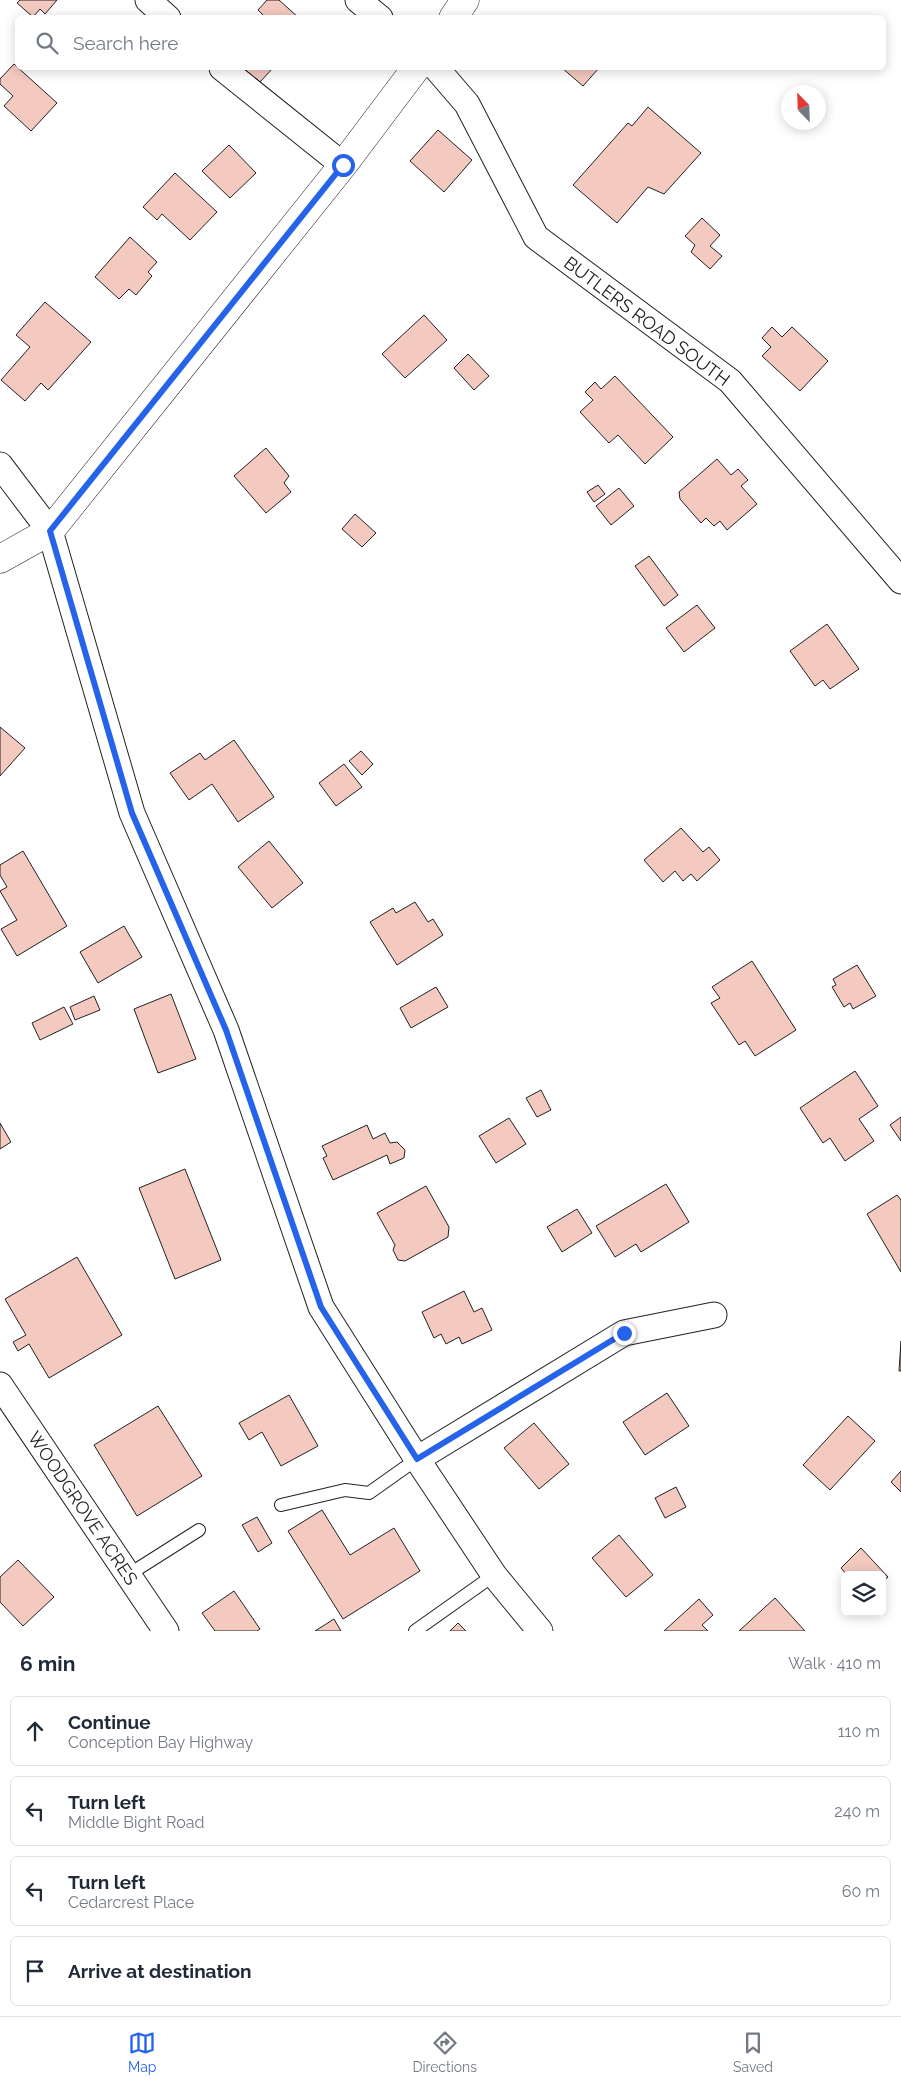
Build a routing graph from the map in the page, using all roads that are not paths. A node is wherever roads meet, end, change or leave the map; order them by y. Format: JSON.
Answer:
{"nodes":[{"id":1,"x":148,"y":0,"type":"edge"},
{"id":2,"x":358,"y":0,"type":"edge"},
{"id":3,"x":466,"y":0,"type":"edge"},
{"id":4,"x":165,"y":15,"type":"edge"},
{"id":5,"x":376,"y":15,"type":"edge"},
{"id":6,"x":455,"y":15,"type":"edge"},
{"id":7,"x":224,"y":70,"type":"edge"},
{"id":8,"x":414,"y":70,"type":"edge"},
{"id":9,"x":438,"y":70,"type":"edge"},
{"id":10,"x":343,"y":165,"type":"junction"},
{"id":11,"x":0,"y":465,"type":"edge"},
{"id":12,"x":50,"y":531,"type":"junction"},
{"id":13,"x":0,"y":559,"type":"edge"},
{"id":14,"x":901,"y":582,"type":"edge"},
{"id":15,"x":714,"y":1315,"type":"dead end"},
{"id":16,"x":0,"y":1385,"type":"edge"},
{"id":17,"x":417,"y":1459,"type":"junction"},
{"id":18,"x":281,"y":1505,"type":"dead end"},
{"id":19,"x":199,"y":1530,"type":"dead end"},
{"id":20,"x":128,"y":1575,"type":"junction"},
{"id":21,"x":494,"y":1575,"type":"junction"},
{"id":22,"x":166,"y":1631,"type":"edge"},
{"id":23,"x":415,"y":1631,"type":"edge"},
{"id":24,"x":540,"y":1631,"type":"edge"}],
"edges":[{"from":1,"to":4,"type":"street"},
{"from":2,"to":5,"type":"street"},
{"from":3,"to":6,"type":"main road"},
{"from":7,"to":10,"type":"street"},
{"from":8,"to":10,"type":"main road"},
{"from":9,"to":14,"type":"street","name":"BUTLERS ROAD SOUTH"},
{"from":10,"to":12,"type":"main road"},
{"from":11,"to":12,"type":"street"},
{"from":12,"to":13,"type":"main road"},
{"from":12,"to":17,"type":"street"},
{"from":15,"to":17,"type":"street"},
{"from":16,"to":20,"type":"street","name":"WOODGROVE ACRES"},
{"from":17,"to":18,"type":"lane"},
{"from":17,"to":21,"type":"street"},
{"from":19,"to":20,"type":"lane"},
{"from":20,"to":22,"type":"street","name":"WOODGROVE ACRES"},
{"from":21,"to":23,"type":"lane"},
{"from":21,"to":24,"type":"street"}]}
